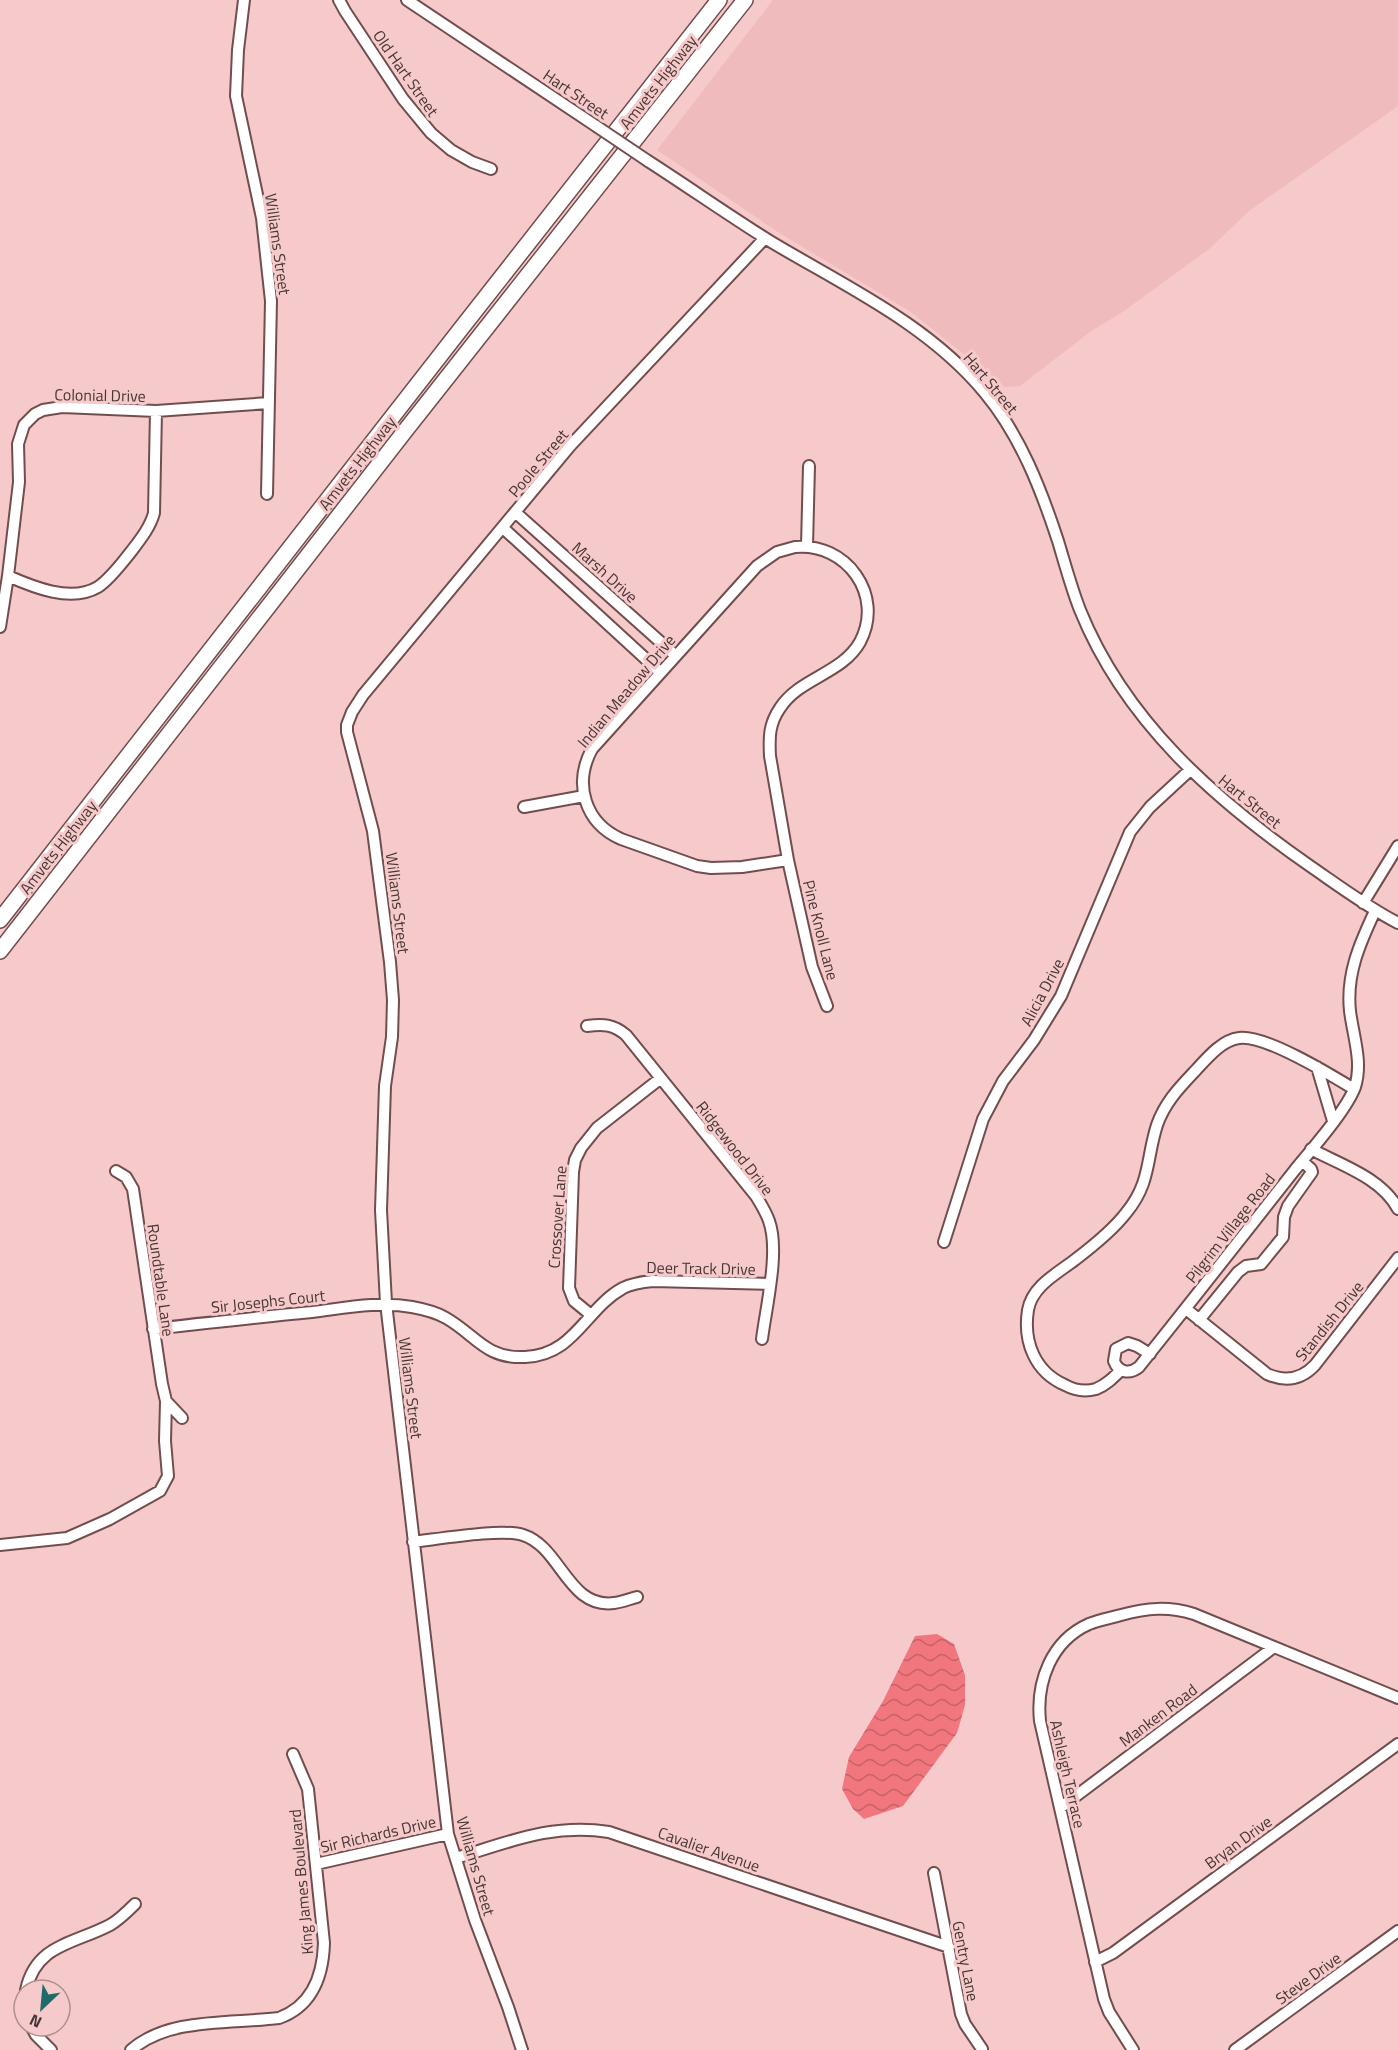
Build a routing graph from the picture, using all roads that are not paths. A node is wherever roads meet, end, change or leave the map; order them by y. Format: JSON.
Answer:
{"nodes":[{"id":1,"x":244,"y":0,"type":"edge"},
{"id":2,"x":339,"y":0,"type":"edge"},
{"id":3,"x":407,"y":0,"type":"edge"},
{"id":4,"x":719,"y":0,"type":"edge"},
{"id":5,"x":745,"y":0,"type":"edge"},
{"id":6,"x":491,"y":169,"type":"dead end"},
{"id":7,"x":765,"y":238,"type":"junction"},
{"id":8,"x":269,"y":403,"type":"junction"},
{"id":9,"x":156,"y":411,"type":"junction"},
{"id":10,"x":809,"y":466,"type":"dead end"},
{"id":11,"x":267,"y":494,"type":"dead end"},
{"id":12,"x":516,"y":512,"type":"junction"},
{"id":13,"x":503,"y":528,"type":"junction"},
{"id":14,"x":807,"y":546,"type":"junction"},
{"id":15,"x":8,"y":576,"type":"junction"},
{"id":16,"x":0,"y":627,"type":"edge"},
{"id":17,"x":675,"y":655,"type":"junction"},
{"id":18,"x":660,"y":672,"type":"junction"},
{"id":19,"x":349,"y":720,"type":"joint"},
{"id":20,"x":1190,"y":770,"type":"junction"},
{"id":21,"x":584,"y":796,"type":"junction"},
{"id":22,"x":524,"y":807,"type":"dead end"},
{"id":23,"x":1398,"y":846,"type":"edge"},
{"id":24,"x":788,"y":860,"type":"junction"},
{"id":25,"x":1363,"y":903,"type":"junction"},
{"id":26,"x":1376,"y":911,"type":"junction"},
{"id":27,"x":0,"y":920,"type":"edge"},
{"id":28,"x":1398,"y":923,"type":"edge"},
{"id":29,"x":0,"y":951,"type":"edge"},
{"id":30,"x":827,"y":1006,"type":"dead end"},
{"id":31,"x":587,"y":1026,"type":"dead end"},
{"id":32,"x":1317,"y":1067,"type":"junction"},
{"id":33,"x":661,"y":1078,"type":"junction"},
{"id":34,"x":1354,"y":1089,"type":"junction"},
{"id":35,"x":1333,"y":1121,"type":"junction"},
{"id":36,"x":1311,"y":1149,"type":"junction"},
{"id":37,"x":1302,"y":1161,"type":"junction"},
{"id":38,"x":116,"y":1171,"type":"dead end"},
{"id":39,"x":1398,"y":1209,"type":"edge"},
{"id":40,"x":944,"y":1242,"type":"dead end"},
{"id":41,"x":1398,"y":1258,"type":"edge"},
{"id":42,"x":770,"y":1284,"type":"junction"},
{"id":43,"x":386,"y":1304,"type":"junction"},
{"id":44,"x":1186,"y":1309,"type":"junction"},
{"id":45,"x":591,"y":1315,"type":"junction"},
{"id":46,"x":1199,"y":1320,"type":"junction"},
{"id":47,"x":153,"y":1329,"type":"junction"},
{"id":48,"x":762,"y":1339,"type":"dead end"},
{"id":49,"x":1149,"y":1354,"type":"junction"},
{"id":50,"x":1121,"y":1370,"type":"junction"},
{"id":51,"x":166,"y":1401,"type":"junction"},
{"id":52,"x":182,"y":1418,"type":"dead end"},
{"id":53,"x":414,"y":1542,"type":"junction"},
{"id":54,"x":0,"y":1545,"type":"edge"},
{"id":55,"x":637,"y":1598,"type":"dead end"},
{"id":56,"x":1274,"y":1647,"type":"junction"},
{"id":57,"x":1398,"y":1698,"type":"edge"},
{"id":58,"x":1398,"y":1744,"type":"edge"},
{"id":59,"x":293,"y":1754,"type":"dead end"},
{"id":60,"x":1060,"y":1808,"type":"junction"},
{"id":61,"x":448,"y":1834,"type":"junction"},
{"id":62,"x":456,"y":1858,"type":"junction"},
{"id":63,"x":315,"y":1864,"type":"junction"},
{"id":64,"x":934,"y":1873,"type":"dead end"},
{"id":65,"x":135,"y":1904,"type":"dead end"},
{"id":66,"x":1398,"y":1931,"type":"edge"},
{"id":67,"x":949,"y":1947,"type":"junction"},
{"id":68,"x":1095,"y":1962,"type":"junction"},
{"id":69,"x":30,"y":1978,"type":"edge"},
{"id":70,"x":39,"y":2038,"type":"edge"},
{"id":71,"x":982,"y":2049,"type":"edge"},
{"id":72,"x":51,"y":2050,"type":"edge"},
{"id":73,"x":131,"y":2050,"type":"edge"},
{"id":74,"x":522,"y":2050,"type":"edge"},
{"id":75,"x":1133,"y":2050,"type":"edge"},
{"id":76,"x":1235,"y":2050,"type":"edge"}],
"edges":[{"from":1,"to":8,"type":"street","name":"Williams Street"},
{"from":2,"to":6,"type":"street","name":"Old Hart Street"},
{"from":3,"to":7,"type":"street","name":"Hart Street","bridge":true},
{"from":4,"to":27,"type":"highway","name":"Amvets Highway"},
{"from":5,"to":29,"type":"highway","name":"Amvets Highway"},
{"from":7,"to":12,"type":"street","name":"Poole Street"},
{"from":7,"to":20,"type":"street","name":"Hart Street"},
{"from":8,"to":9,"type":"street","name":"Colonial Drive"},
{"from":8,"to":11,"type":"street","name":"Williams Street"},
{"from":9,"to":15,"type":"street","name":"Colonial Drive"},
{"from":9,"to":15,"type":"street","name":"Colonial Drive"},
{"from":10,"to":14,"type":"street"},
{"from":12,"to":13,"type":"street","name":"Poole Street"},
{"from":12,"to":17,"type":"street","name":"Marsh Drive"},
{"from":13,"to":18,"type":"street"},
{"from":13,"to":19,"type":"street","name":"Poole Street"},
{"from":14,"to":17,"type":"street","name":"Indian Meadow Drive"},
{"from":14,"to":24,"type":"street"},
{"from":15,"to":16,"type":"street"},
{"from":17,"to":18,"type":"street","name":"Indian Meadow Drive"},
{"from":18,"to":21,"type":"street","name":"Indian Meadow Drive"},
{"from":19,"to":43,"type":"street","name":"Williams Street"},
{"from":20,"to":25,"type":"street","name":"Hart Street"},
{"from":20,"to":40,"type":"street","name":"Alicia Drive"},
{"from":21,"to":22,"type":"street"},
{"from":21,"to":24,"type":"street","name":"Indian Meadow Drive"},
{"from":23,"to":25,"type":"street"},
{"from":24,"to":30,"type":"street","name":"Pine Knoll Lane"},
{"from":25,"to":26,"type":"street","name":"Hart Street"},
{"from":26,"to":28,"type":"street","name":"Hart Street"},
{"from":26,"to":34,"type":"street","name":"Pilgrim Village Road"},
{"from":31,"to":33,"type":"street","name":"Ridgewood Drive"},
{"from":32,"to":34,"type":"street","name":"Pilgrim Village Road"},
{"from":32,"to":35,"type":"street"},
{"from":32,"to":50,"type":"street","name":"Pilgrim Village Road"},
{"from":33,"to":42,"type":"street","name":"Ridgewood Drive"},
{"from":33,"to":45,"type":"street","name":"Crossover Lane"},
{"from":34,"to":35,"type":"street","name":"Pilgrim Village Road"},
{"from":35,"to":36,"type":"street","name":"Pilgrim Village Road"},
{"from":36,"to":37,"type":"street","name":"Pilgrim Village Road"},
{"from":36,"to":39,"type":"street"},
{"from":37,"to":44,"type":"street","name":"Pilgrim Village Road"},
{"from":37,"to":46,"type":"street"},
{"from":38,"to":47,"type":"street","name":"Roundtable Lane"},
{"from":41,"to":46,"type":"street","name":"Standish Drive"},
{"from":42,"to":45,"type":"street","name":"Deer Track Drive"},
{"from":42,"to":48,"type":"street","name":"Ridgewood Drive"},
{"from":43,"to":45,"type":"street","name":"Deer Track Drive"},
{"from":43,"to":47,"type":"street","name":"Sir Josephs Court"},
{"from":43,"to":53,"type":"street","name":"Williams Street"},
{"from":44,"to":46,"type":"street","name":"Standish Drive"},
{"from":44,"to":49,"type":"street","name":"Pilgrim Village Road"},
{"from":47,"to":51,"type":"street","name":"Roundtable Lane"},
{"from":49,"to":50,"type":"street","name":"Pilgrim Village Road"},
{"from":49,"to":50,"type":"street"},
{"from":51,"to":52,"type":"street"},
{"from":51,"to":54,"type":"street","name":"Roundtable Lane"},
{"from":53,"to":55,"type":"street"},
{"from":53,"to":61,"type":"street","name":"Williams Street"},
{"from":56,"to":57,"type":"street","name":"Ashleigh Terrace"},
{"from":56,"to":60,"type":"street","name":"Manken Road"},
{"from":56,"to":60,"type":"street","name":"Ashleigh Terrace"},
{"from":58,"to":68,"type":"street","name":"Bryan Drive"},
{"from":59,"to":63,"type":"street","name":"King James Boulevard"},
{"from":60,"to":68,"type":"street","name":"Ashleigh Terrace"},
{"from":61,"to":62,"type":"street","name":"Williams Street"},
{"from":61,"to":63,"type":"street","name":"Sir Richards Drive"},
{"from":62,"to":67,"type":"street","name":"Cavalier Avenue"},
{"from":62,"to":74,"type":"street","name":"Williams Street"},
{"from":63,"to":73,"type":"street","name":"King James Boulevard"},
{"from":64,"to":67,"type":"street","name":"Gentry Lane"},
{"from":65,"to":69,"type":"street"},
{"from":66,"to":76,"type":"street","name":"Steve Drive"},
{"from":67,"to":71,"type":"street","name":"Gentry Lane"},
{"from":68,"to":75,"type":"street","name":"Ashleigh Terrace"},
{"from":70,"to":72,"type":"street"}]}
